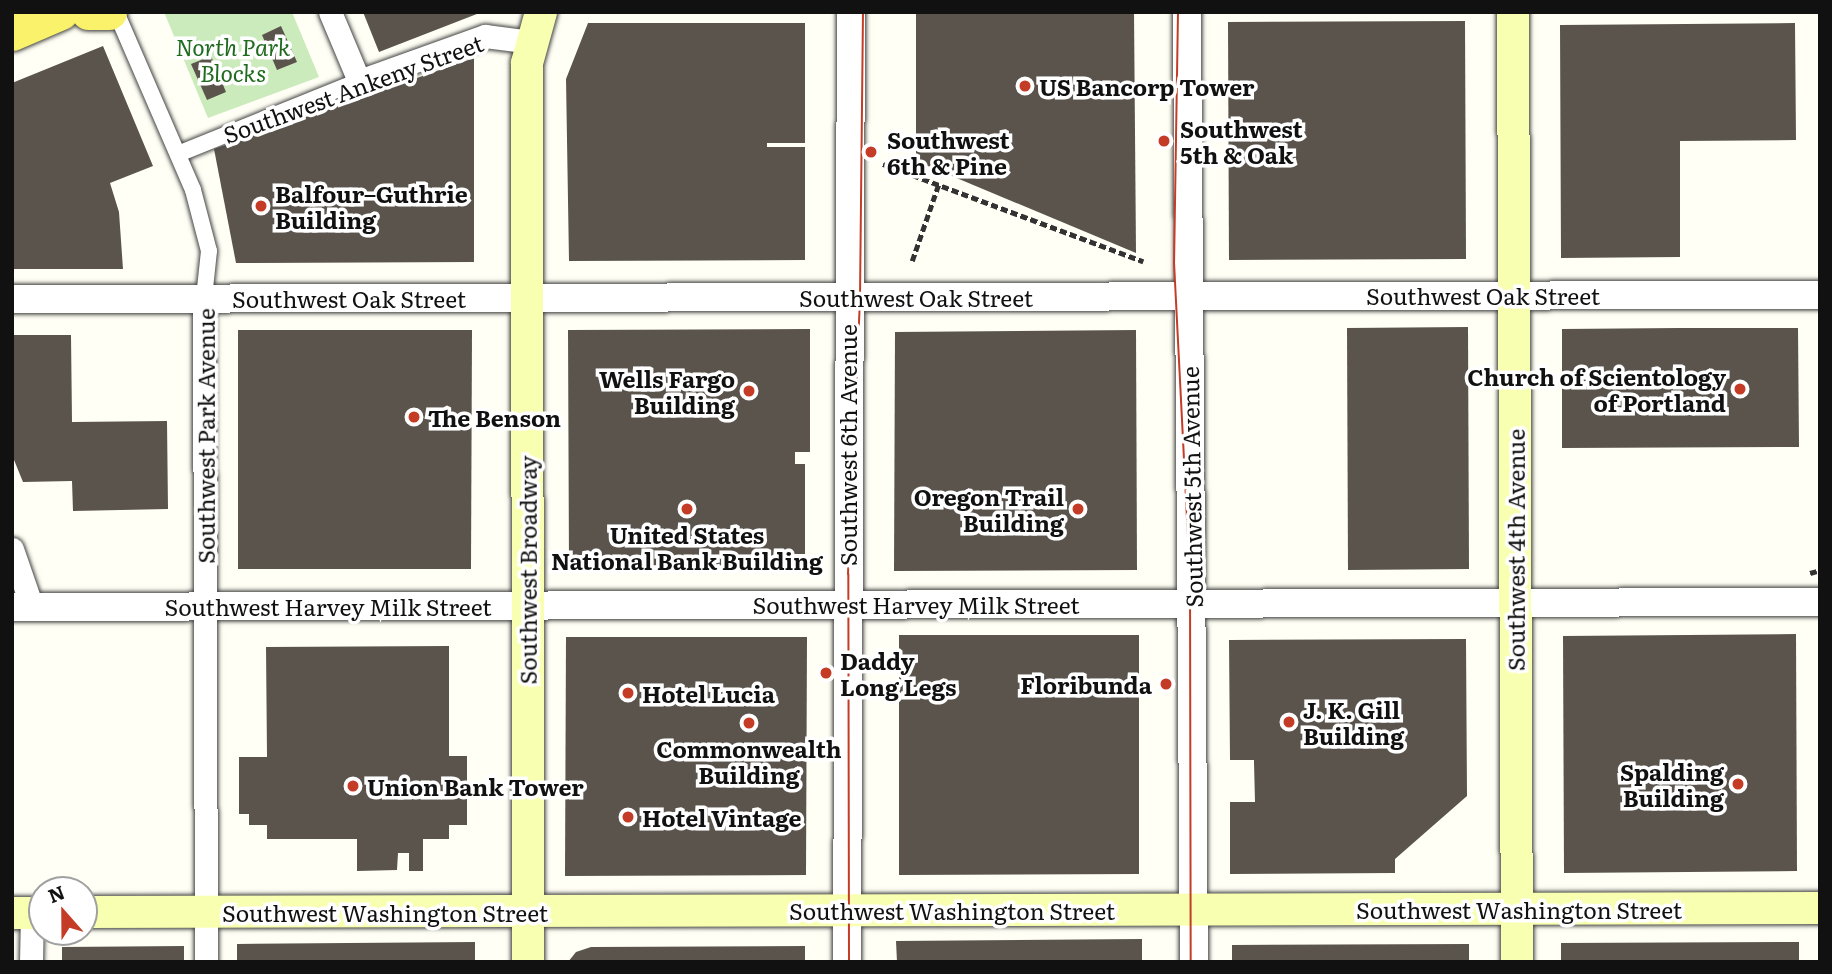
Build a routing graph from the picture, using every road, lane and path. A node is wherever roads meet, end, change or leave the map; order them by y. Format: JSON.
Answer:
{"nodes":[{"id":1,"x":61,"y":12,"type":"edge"},
{"id":2,"x":88,"y":12,"type":"edge"},
{"id":3,"x":109,"y":12,"type":"edge"},
{"id":4,"x":116,"y":12,"type":"edge"},
{"id":5,"x":330,"y":12,"type":"edge"},
{"id":6,"x":541,"y":12,"type":"edge"},
{"id":7,"x":851,"y":12,"type":"edge"},
{"id":8,"x":1186,"y":12,"type":"edge"},
{"id":9,"x":1513,"y":12,"type":"edge"},
{"id":10,"x":12,"y":33,"type":"edge"},
{"id":11,"x":531,"y":42,"type":"junction"},
{"id":12,"x":359,"y":81,"type":"junction"},
{"id":13,"x":178,"y":154,"type":"junction"},
{"id":14,"x":883,"y":164,"type":"dead end"},
{"id":15,"x":939,"y":184,"type":"junction"},
{"id":16,"x":912,"y":261,"type":"dead end"},
{"id":17,"x":1143,"y":261,"type":"dead end"},
{"id":18,"x":1514,"y":295,"type":"junction"},
{"id":19,"x":1820,"y":295,"type":"edge"},
{"id":20,"x":1188,"y":296,"type":"junction"},
{"id":21,"x":848,"y":297,"type":"junction"},
{"id":22,"x":204,"y":298,"type":"junction"},
{"id":23,"x":527,"y":298,"type":"junction"},
{"id":24,"x":12,"y":299,"type":"edge"},
{"id":25,"x":12,"y":549,"type":"edge"},
{"id":26,"x":1817,"y":571,"type":"dead end"},
{"id":27,"x":1810,"y":573,"type":"dead end"},
{"id":28,"x":1820,"y":602,"type":"edge"},
{"id":29,"x":1516,"y":603,"type":"junction"},
{"id":30,"x":846,"y":604,"type":"junction"},
{"id":31,"x":1192,"y":604,"type":"junction"},
{"id":32,"x":527,"y":605,"type":"junction"},
{"id":33,"x":22,"y":607,"type":"edge"},
{"id":34,"x":206,"y":607,"type":"junction"},
{"id":35,"x":1820,"y":908,"type":"edge"},
{"id":36,"x":1194,"y":909,"type":"junction"},
{"id":37,"x":1517,"y":909,"type":"junction"},
{"id":38,"x":846,"y":910,"type":"junction"},
{"id":39,"x":528,"y":911,"type":"junction"},
{"id":40,"x":98,"y":912,"type":"edge"},
{"id":41,"x":206,"y":912,"type":"junction"},
{"id":42,"x":206,"y":962,"type":"edge"},
{"id":43,"x":528,"y":962,"type":"edge"},
{"id":44,"x":847,"y":962,"type":"edge"},
{"id":45,"x":1194,"y":962,"type":"edge"},
{"id":46,"x":1517,"y":962,"type":"edge"}],
"edges":[{"from":1,"to":10,"type":"main road"},
{"from":2,"to":3,"type":"main road"},
{"from":4,"to":13,"type":"street","name":"Southwest Park Avenue"},
{"from":5,"to":12,"type":"street"},
{"from":6,"to":11,"type":"main road","name":"Southwest Broadway"},
{"from":7,"to":21,"type":"street","name":"Southwest 6th Avenue"},
{"from":8,"to":20,"type":"street","name":"Southwest 5th Avenue"},
{"from":9,"to":18,"type":"main road","name":"Southwest 4th Avenue"},
{"from":11,"to":12,"type":"street","name":"Southwest Ankeny Street"},
{"from":11,"to":23,"type":"main road","name":"Southwest Broadway"},
{"from":12,"to":13,"type":"street","name":"Southwest Ankeny Street"},
{"from":13,"to":22,"type":"street","name":"Southwest Park Avenue"},
{"from":14,"to":15,"type":"path"},
{"from":15,"to":16,"type":"path"},
{"from":15,"to":17,"type":"path"},
{"from":18,"to":19,"type":"street","name":"Southwest Oak Street"},
{"from":18,"to":20,"type":"street","name":"Southwest Oak Street"},
{"from":18,"to":29,"type":"main road","name":"Southwest 4th Avenue"},
{"from":20,"to":21,"type":"street","name":"Southwest Oak Street"},
{"from":20,"to":31,"type":"street","name":"Southwest 5th Avenue"},
{"from":21,"to":23,"type":"street","name":"Southwest Oak Street"},
{"from":21,"to":30,"type":"street","name":"Southwest 6th Avenue"},
{"from":22,"to":23,"type":"street","name":"Southwest Oak Street"},
{"from":22,"to":24,"type":"street","name":"Southwest Oak Street"},
{"from":22,"to":34,"type":"street","name":"Southwest Park Avenue"},
{"from":23,"to":32,"type":"main road","name":"Southwest Broadway"},
{"from":25,"to":33,"type":"street"},
{"from":26,"to":27,"type":"path"},
{"from":28,"to":29,"type":"street","name":"Southwest Harvey Milk Street"},
{"from":29,"to":31,"type":"street","name":"Southwest Harvey Milk Street"},
{"from":29,"to":37,"type":"main road","name":"Southwest 4th Avenue"},
{"from":30,"to":31,"type":"street","name":"Southwest Harvey Milk Street"},
{"from":30,"to":32,"type":"street","name":"Southwest Harvey Milk Street"},
{"from":30,"to":38,"type":"street","name":"Southwest 6th Avenue"},
{"from":31,"to":36,"type":"street","name":"Southwest 5th Avenue"},
{"from":32,"to":34,"type":"street","name":"Southwest Harvey Milk Street"},
{"from":32,"to":39,"type":"main road","name":"Southwest Broadway"},
{"from":33,"to":34,"type":"street","name":"Southwest Harvey Milk Street"},
{"from":34,"to":41,"type":"street","name":"Southwest Park Avenue"},
{"from":35,"to":37,"type":"main road","name":"Southwest Washington Street"},
{"from":36,"to":37,"type":"main road","name":"Southwest Washington Street"},
{"from":36,"to":38,"type":"main road","name":"Southwest Washington Street"},
{"from":36,"to":45,"type":"street","name":"Southwest 5th Avenue"},
{"from":37,"to":46,"type":"main road","name":"Southwest 4th Avenue"},
{"from":38,"to":39,"type":"main road","name":"Southwest Washington Street"},
{"from":38,"to":44,"type":"street","name":"Southwest 6th Avenue"},
{"from":39,"to":41,"type":"main road","name":"Southwest Washington Street"},
{"from":39,"to":43,"type":"main road","name":"Southwest Broadway"},
{"from":40,"to":41,"type":"main road","name":"Southwest Washington Street"},
{"from":41,"to":42,"type":"street","name":"Southwest Park Avenue"}]}
